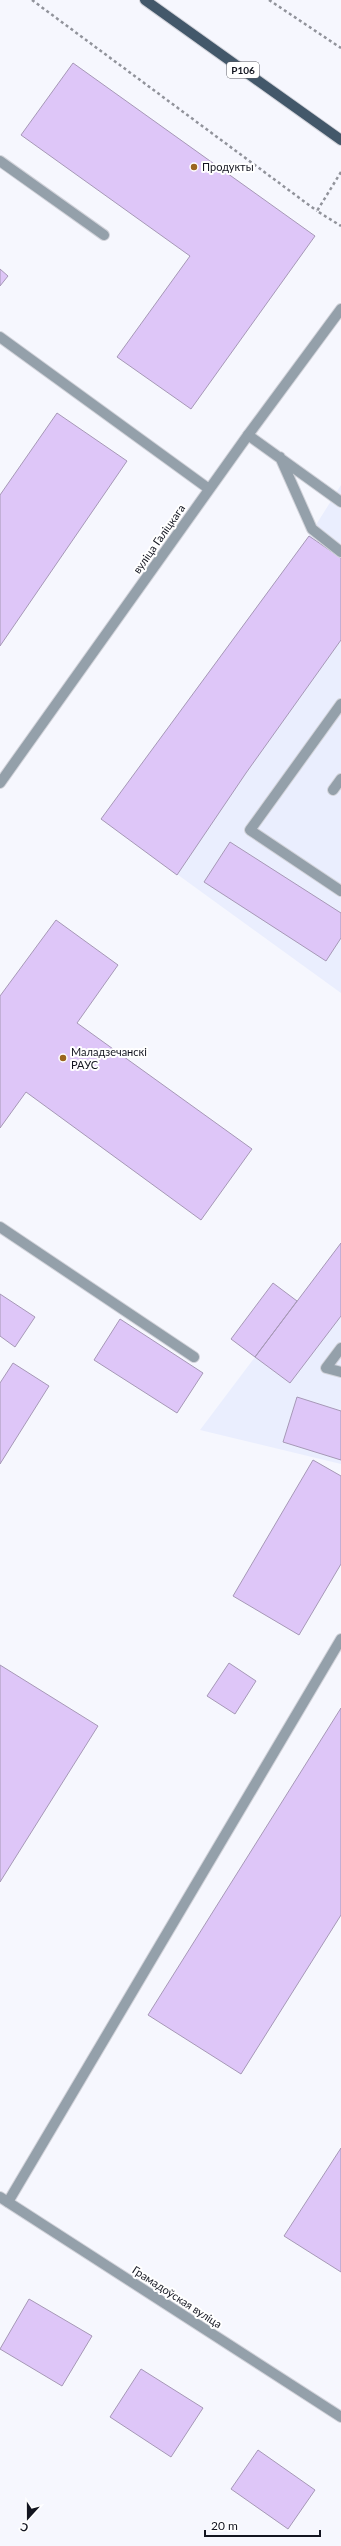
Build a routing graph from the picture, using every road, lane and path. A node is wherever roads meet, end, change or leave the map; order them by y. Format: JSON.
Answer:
{"nodes":[{"id":1,"x":32,"y":0,"type":"edge"},
{"id":2,"x":145,"y":0,"type":"edge"},
{"id":3,"x":269,"y":0,"type":"edge"},
{"id":4,"x":341,"y":48,"type":"edge"},
{"id":5,"x":341,"y":140,"type":"edge"},
{"id":6,"x":0,"y":161,"type":"edge"},
{"id":7,"x":341,"y":172,"type":"edge"},
{"id":8,"x":317,"y":211,"type":"junction"},
{"id":9,"x":341,"y":226,"type":"edge"},
{"id":10,"x":104,"y":235,"type":"dead end"},
{"id":11,"x":341,"y":309,"type":"edge"},
{"id":12,"x":0,"y":337,"type":"edge"},
{"id":13,"x":248,"y":434,"type":"junction"},
{"id":14,"x":280,"y":457,"type":"junction"},
{"id":15,"x":209,"y":489,"type":"junction"},
{"id":16,"x":341,"y":502,"type":"edge"},
{"id":17,"x":341,"y":552,"type":"edge"},
{"id":18,"x":341,"y":704,"type":"edge"},
{"id":19,"x":341,"y":779,"type":"edge"},
{"id":20,"x":0,"y":784,"type":"edge"},
{"id":21,"x":333,"y":790,"type":"dead end"},
{"id":22,"x":341,"y":891,"type":"edge"},
{"id":23,"x":0,"y":1227,"type":"edge"},
{"id":24,"x":341,"y":1348,"type":"edge"},
{"id":25,"x":194,"y":1357,"type":"dead end"},
{"id":26,"x":341,"y":1372,"type":"edge"},
{"id":27,"x":341,"y":1639,"type":"edge"},
{"id":28,"x":4,"y":2199,"type":"edge"},
{"id":29,"x":341,"y":2417,"type":"edge"}],
"edges":[{"from":1,"to":8,"type":"path"},
{"from":2,"to":5,"type":"main road","number":"Р106"},
{"from":3,"to":4,"type":"path"},
{"from":6,"to":10,"type":"street"},
{"from":7,"to":8,"type":"path"},
{"from":8,"to":9,"type":"path"},
{"from":11,"to":13,"type":"street","name":"вуліца Галіцкага"},
{"from":12,"to":15,"type":"street"},
{"from":13,"to":14,"type":"street"},
{"from":13,"to":15,"type":"street","name":"вуліца Галіцкага"},
{"from":14,"to":16,"type":"street"},
{"from":14,"to":17,"type":"street"},
{"from":15,"to":20,"type":"street","name":"вуліца Галіцкага"},
{"from":18,"to":22,"type":"street"},
{"from":19,"to":21,"type":"street"},
{"from":23,"to":25,"type":"street"},
{"from":24,"to":26,"type":"street"},
{"from":27,"to":28,"type":"street"},
{"from":28,"to":29,"type":"street","name":"Грамадоўская вуліца"}]}
